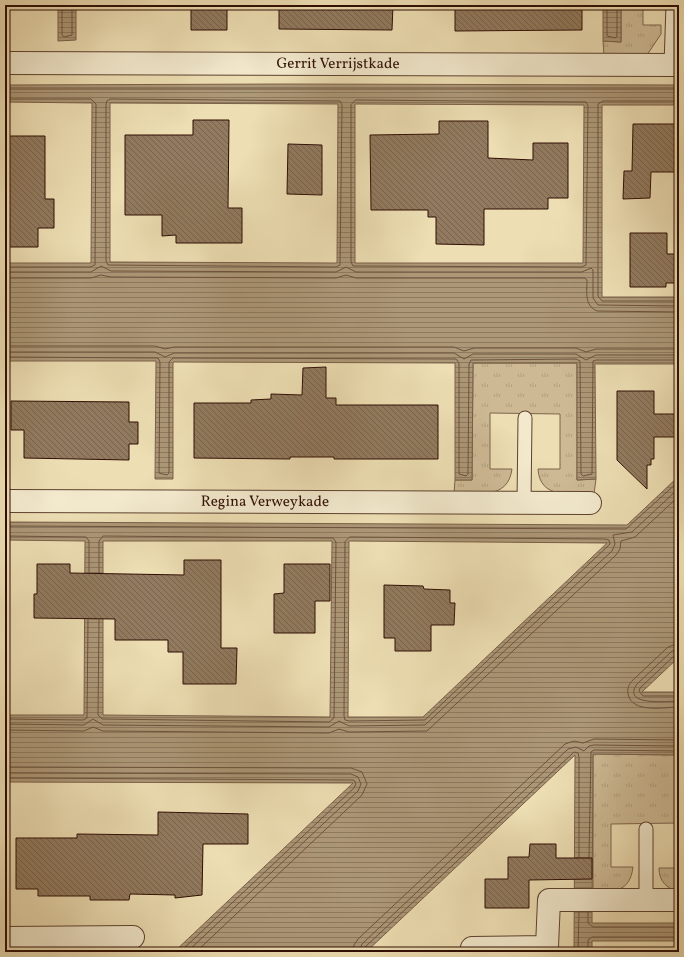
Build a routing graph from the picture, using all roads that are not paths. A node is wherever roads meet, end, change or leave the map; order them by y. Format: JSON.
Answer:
{"nodes":[{"id":1,"x":673,"y":5,"type":"edge"},
{"id":2,"x":5,"y":63,"type":"edge"},
{"id":3,"x":675,"y":65,"type":"edge"},
{"id":4,"x":525,"y":418,"type":"dead end"},
{"id":5,"x":5,"y":501,"type":"edge"},
{"id":6,"x":524,"y":503,"type":"junction"},
{"id":7,"x":590,"y":503,"type":"dead end"},
{"id":8,"x":646,"y":829,"type":"dead end"},
{"id":9,"x":646,"y":900,"type":"junction"},
{"id":10,"x":679,"y":900,"type":"edge"},
{"id":11,"x":133,"y":937,"type":"dead end"},
{"id":12,"x":5,"y":938,"type":"edge"},
{"id":13,"x":472,"y":948,"type":"dead end"}],
"edges":[{"from":1,"to":3,"type":"lane","name":"Gerrit Verrijstkade"},
{"from":2,"to":3,"type":"street","name":"Gerrit Verrijstkade"},
{"from":4,"to":6,"type":"lane"},
{"from":5,"to":6,"type":"street","name":"Regina Verweykade"},
{"from":6,"to":7,"type":"street","name":"Regina Verweykade"},
{"from":8,"to":9,"type":"lane"},
{"from":9,"to":10,"type":"street"},
{"from":9,"to":13,"type":"street"},
{"from":11,"to":12,"type":"street"}]}
